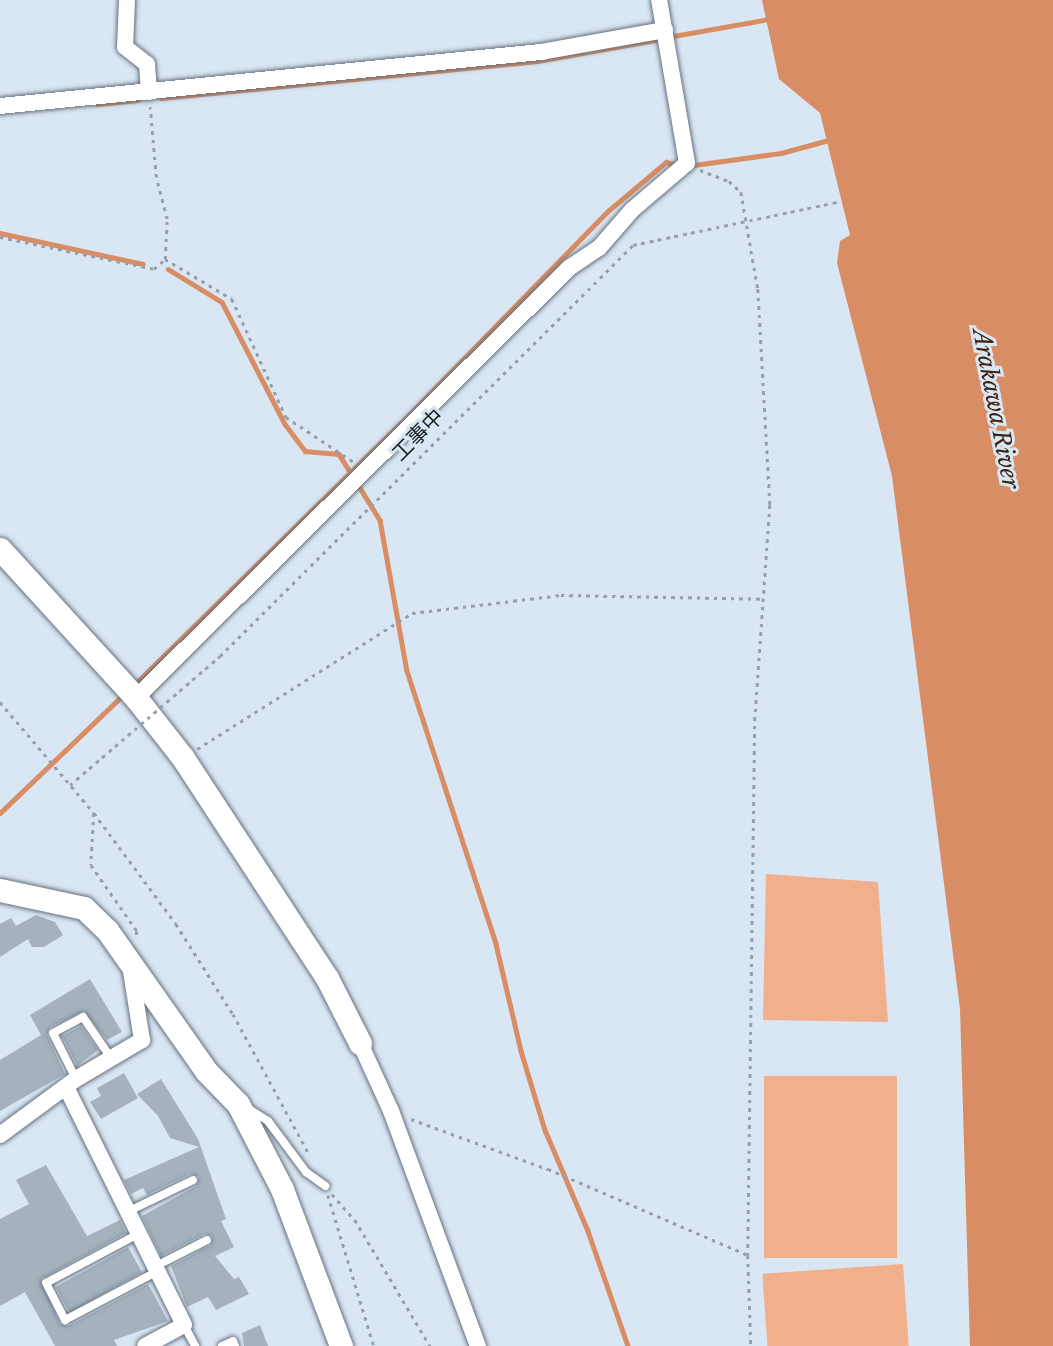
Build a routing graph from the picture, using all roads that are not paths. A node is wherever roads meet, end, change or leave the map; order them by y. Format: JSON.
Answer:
{"nodes":[{"id":1,"x":127,"y":0,"type":"edge"},
{"id":2,"x":659,"y":0,"type":"edge"},
{"id":3,"x":665,"y":30,"type":"junction"},
{"id":4,"x":149,"y":92,"type":"junction"},
{"id":5,"x":0,"y":106,"type":"edge"},
{"id":6,"x":0,"y":550,"type":"edge"},
{"id":7,"x":131,"y":695,"type":"junction"},
{"id":8,"x":0,"y":890,"type":"edge"},
{"id":9,"x":130,"y":964,"type":"junction"},
{"id":10,"x":360,"y":1043,"type":"joint"},
{"id":11,"x":111,"y":1058,"type":"junction"},
{"id":12,"x":72,"y":1084,"type":"junction"},
{"id":13,"x":238,"y":1104,"type":"junction"},
{"id":14,"x":0,"y":1135,"type":"edge"},
{"id":15,"x":192,"y":1180,"type":"dead end"},
{"id":16,"x":325,"y":1186,"type":"road end"},
{"id":17,"x":128,"y":1211,"type":"junction"},
{"id":18,"x":140,"y":1233,"type":"junction"},
{"id":19,"x":206,"y":1240,"type":"dead end"},
{"id":20,"x":157,"y":1268,"type":"junction"},
{"id":21,"x":184,"y":1325,"type":"junction"},
{"id":22,"x":145,"y":1346,"type":"edge"},
{"id":23,"x":195,"y":1346,"type":"edge"},
{"id":24,"x":222,"y":1346,"type":"edge"},
{"id":25,"x":235,"y":1346,"type":"edge"},
{"id":26,"x":341,"y":1346,"type":"edge"},
{"id":27,"x":478,"y":1346,"type":"edge"}],
"edges":[{"from":1,"to":4,"type":"street"},
{"from":2,"to":3,"type":"street"},
{"from":3,"to":4,"type":"street"},
{"from":3,"to":7,"type":"street"},
{"from":4,"to":5,"type":"street"},
{"from":6,"to":7,"type":"street"},
{"from":7,"to":10,"type":"street"},
{"from":8,"to":9,"type":"street"},
{"from":9,"to":11,"type":"street"},
{"from":9,"to":13,"type":"street"},
{"from":10,"to":27,"type":"street"},
{"from":11,"to":12,"type":"street"},
{"from":11,"to":12,"type":"lane"},
{"from":12,"to":14,"type":"street"},
{"from":12,"to":17,"type":"street"},
{"from":13,"to":16,"type":"lane"},
{"from":13,"to":26,"type":"street"},
{"from":15,"to":17,"type":"lane"},
{"from":17,"to":18,"type":"street"},
{"from":18,"to":20,"type":"street"},
{"from":18,"to":20,"type":"lane"},
{"from":19,"to":20,"type":"lane"},
{"from":20,"to":21,"type":"street"},
{"from":21,"to":22,"type":"street"},
{"from":21,"to":23,"type":"lane"},
{"from":24,"to":25,"type":"lane"}]}
